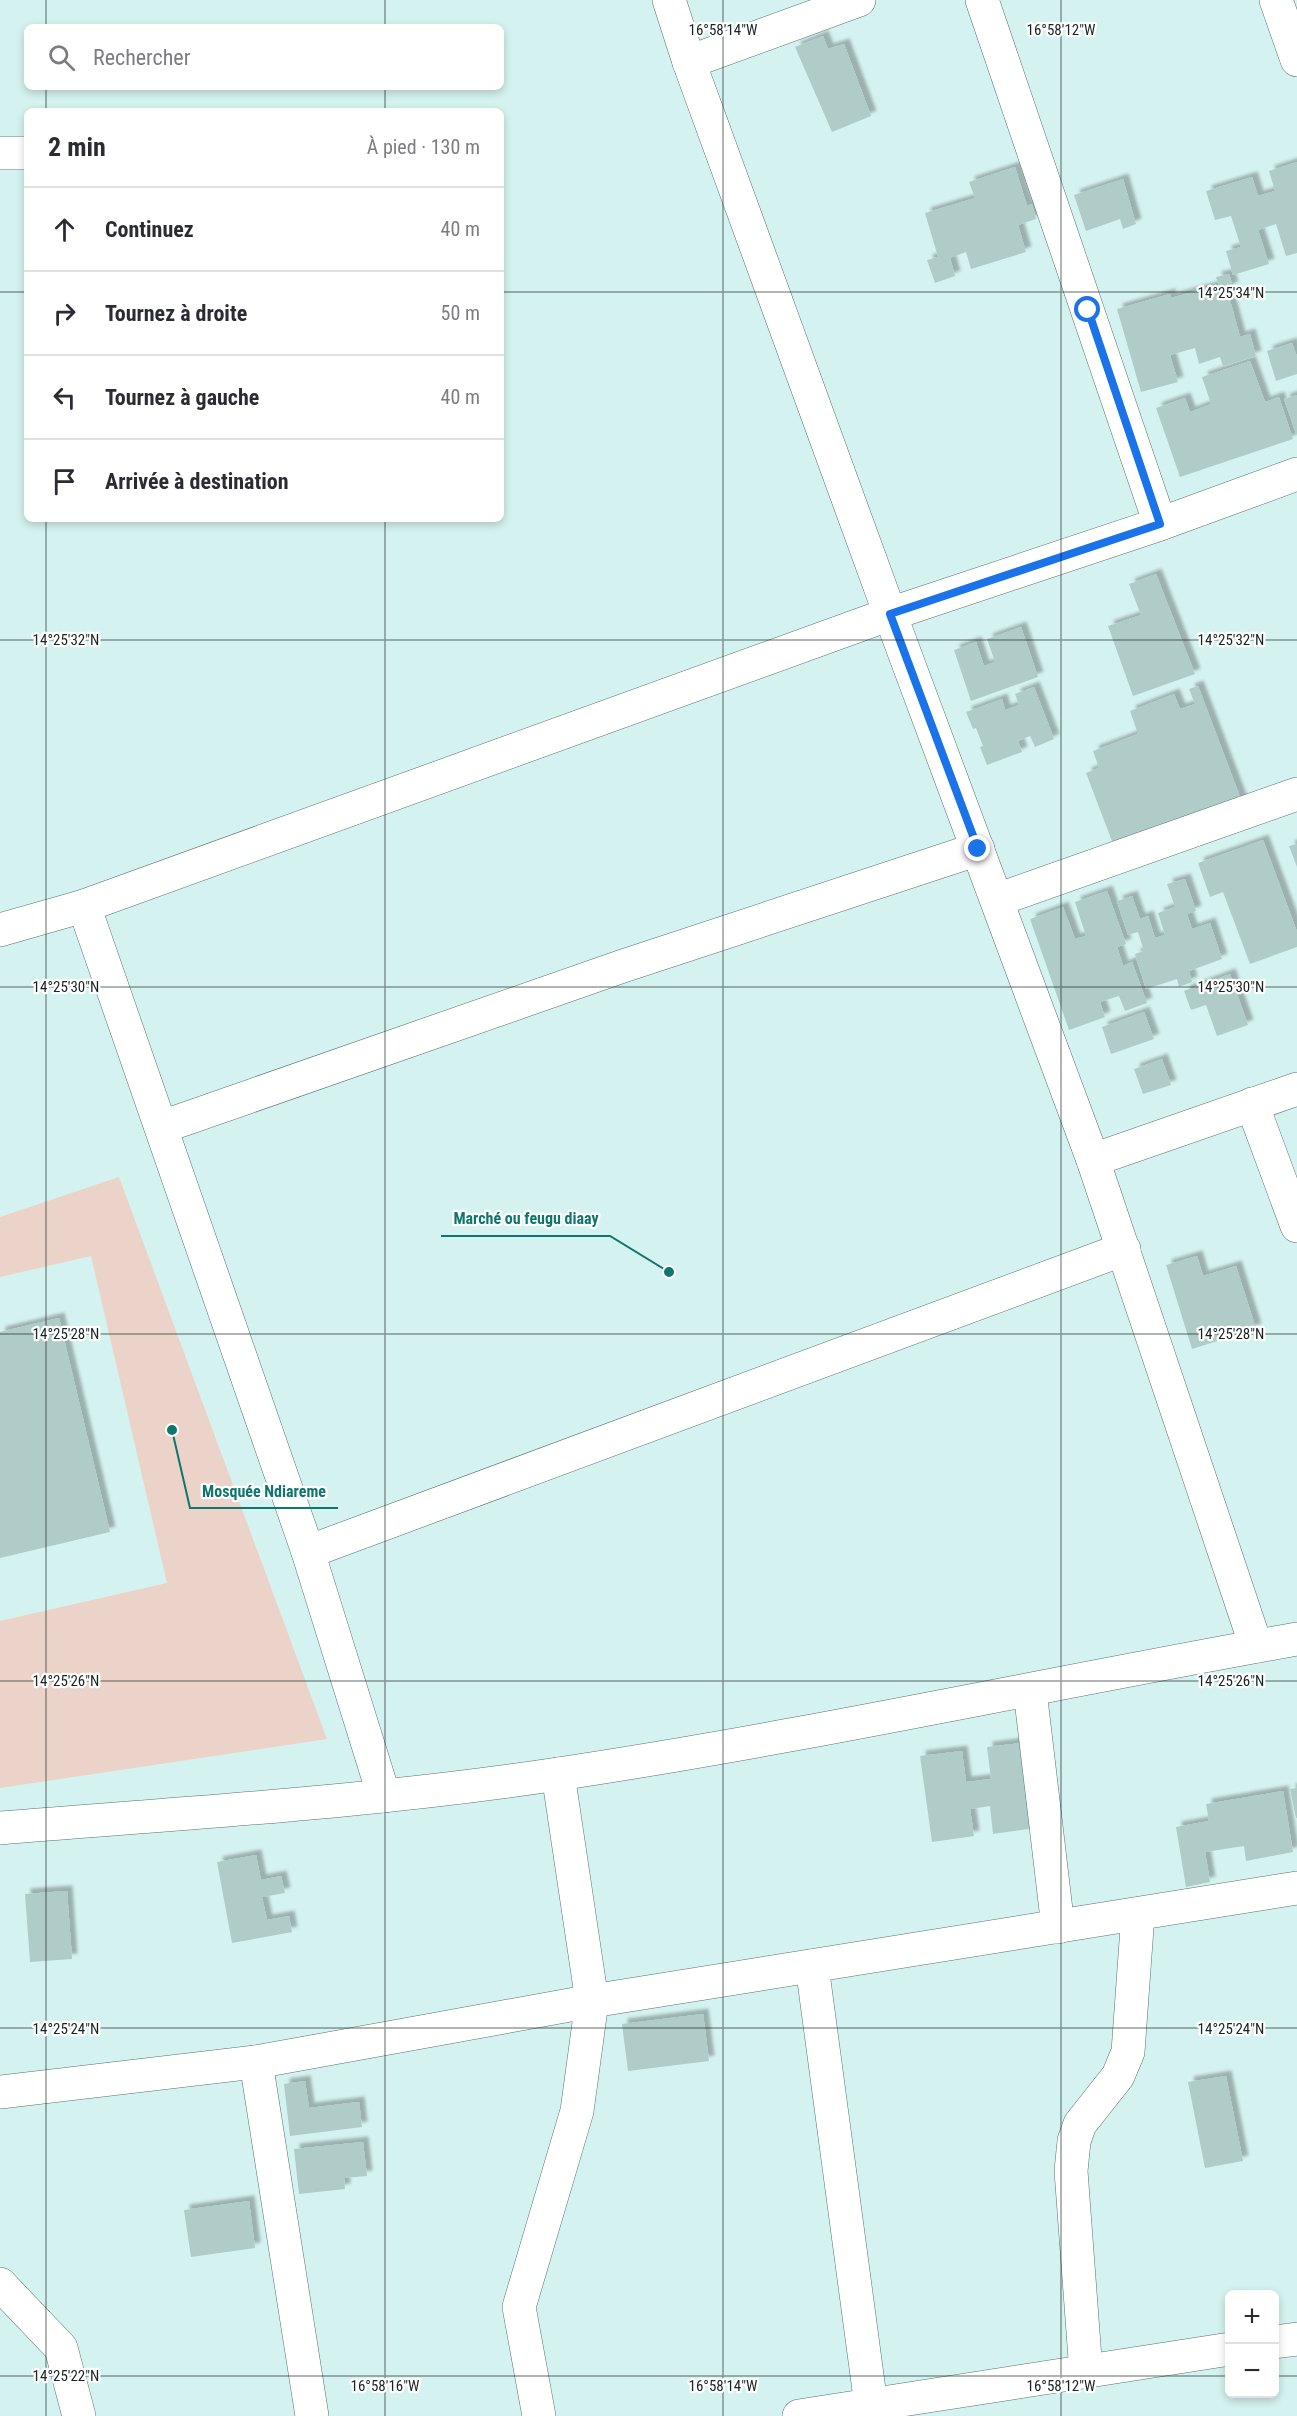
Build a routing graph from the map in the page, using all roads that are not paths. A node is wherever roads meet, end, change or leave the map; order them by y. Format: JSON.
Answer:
{"nodes":[{"id":1,"x":669,"y":0,"type":"edge"},
{"id":2,"x":859,"y":0,"type":"edge"},
{"id":3,"x":982,"y":0,"type":"edge"},
{"id":4,"x":1276,"y":0,"type":"edge"},
{"id":5,"x":1297,"y":60,"type":"edge"},
{"id":6,"x":689,"y":62,"type":"junction"},
{"id":7,"x":0,"y":153,"type":"edge"},
{"id":8,"x":24,"y":153,"type":"edge"},
{"id":9,"x":1297,"y":474,"type":"edge"},
{"id":10,"x":1160,"y":524,"type":"junction"},
{"id":11,"x":890,"y":614,"type":"junction"},
{"id":12,"x":1297,"y":794,"type":"edge"},
{"id":13,"x":978,"y":849,"type":"junction"},
{"id":14,"x":997,"y":900,"type":"junction"},
{"id":15,"x":84,"y":906,"type":"junction"},
{"id":16,"x":0,"y":930,"type":"edge"},
{"id":17,"x":1297,"y":1089,"type":"edge"},
{"id":18,"x":1252,"y":1104,"type":"junction"},
{"id":19,"x":162,"y":1127,"type":"junction"},
{"id":20,"x":1093,"y":1160,"type":"junction"},
{"id":21,"x":1297,"y":1226,"type":"edge"},
{"id":22,"x":1124,"y":1249,"type":"junction"},
{"id":23,"x":308,"y":1552,"type":"junction"},
{"id":24,"x":1297,"y":1639,"type":"edge"},
{"id":25,"x":1256,"y":1646,"type":"junction"},
{"id":26,"x":1030,"y":1691,"type":"junction"},
{"id":27,"x":558,"y":1774,"type":"junction"},
{"id":28,"x":384,"y":1796,"type":"junction"},
{"id":29,"x":0,"y":1828,"type":"edge"},
{"id":30,"x":1297,"y":1888,"type":"edge"},
{"id":31,"x":1138,"y":1914,"type":"junction"},
{"id":32,"x":1058,"y":1927,"type":"junction"},
{"id":33,"x":812,"y":1966,"type":"junction"},
{"id":34,"x":592,"y":2001,"type":"junction"},
{"id":35,"x":256,"y":2062,"type":"junction"},
{"id":36,"x":0,"y":2092,"type":"edge"},
{"id":37,"x":0,"y":2284,"type":"edge"},
{"id":38,"x":1225,"y":2350,"type":"edge"},
{"id":39,"x":1086,"y":2372,"type":"junction"},
{"id":40,"x":871,"y":2405,"type":"junction"},
{"id":41,"x":818,"y":2415,"type":"edge"},
{"id":42,"x":79,"y":2416,"type":"edge"},
{"id":43,"x":312,"y":2416,"type":"edge"},
{"id":44,"x":539,"y":2416,"type":"edge"}],
"edges":[{"from":1,"to":6,"type":"street"},
{"from":2,"to":6,"type":"street"},
{"from":3,"to":10,"type":"street"},
{"from":4,"to":5,"type":"street"},
{"from":6,"to":11,"type":"street"},
{"from":7,"to":8,"type":"street"},
{"from":9,"to":10,"type":"street"},
{"from":10,"to":11,"type":"street"},
{"from":11,"to":13,"type":"street"},
{"from":11,"to":15,"type":"street"},
{"from":12,"to":14,"type":"street"},
{"from":13,"to":14,"type":"street"},
{"from":13,"to":19,"type":"street"},
{"from":14,"to":20,"type":"street"},
{"from":15,"to":16,"type":"street"},
{"from":15,"to":19,"type":"street"},
{"from":17,"to":18,"type":"street"},
{"from":18,"to":20,"type":"street"},
{"from":18,"to":21,"type":"street"},
{"from":19,"to":23,"type":"street"},
{"from":20,"to":22,"type":"street"},
{"from":22,"to":23,"type":"street"},
{"from":22,"to":25,"type":"street"},
{"from":23,"to":28,"type":"street"},
{"from":24,"to":25,"type":"street"},
{"from":25,"to":26,"type":"street"},
{"from":26,"to":27,"type":"street"},
{"from":26,"to":32,"type":"street"},
{"from":27,"to":28,"type":"street"},
{"from":27,"to":34,"type":"street"},
{"from":28,"to":29,"type":"street"},
{"from":30,"to":31,"type":"street"},
{"from":31,"to":32,"type":"street"},
{"from":31,"to":39,"type":"street"},
{"from":32,"to":33,"type":"street"},
{"from":33,"to":34,"type":"street"},
{"from":33,"to":40,"type":"street"},
{"from":34,"to":35,"type":"street"},
{"from":34,"to":44,"type":"street"},
{"from":35,"to":36,"type":"street"},
{"from":35,"to":43,"type":"street"},
{"from":37,"to":42,"type":"street"},
{"from":38,"to":39,"type":"street"},
{"from":39,"to":40,"type":"street"},
{"from":40,"to":41,"type":"street"}]}
